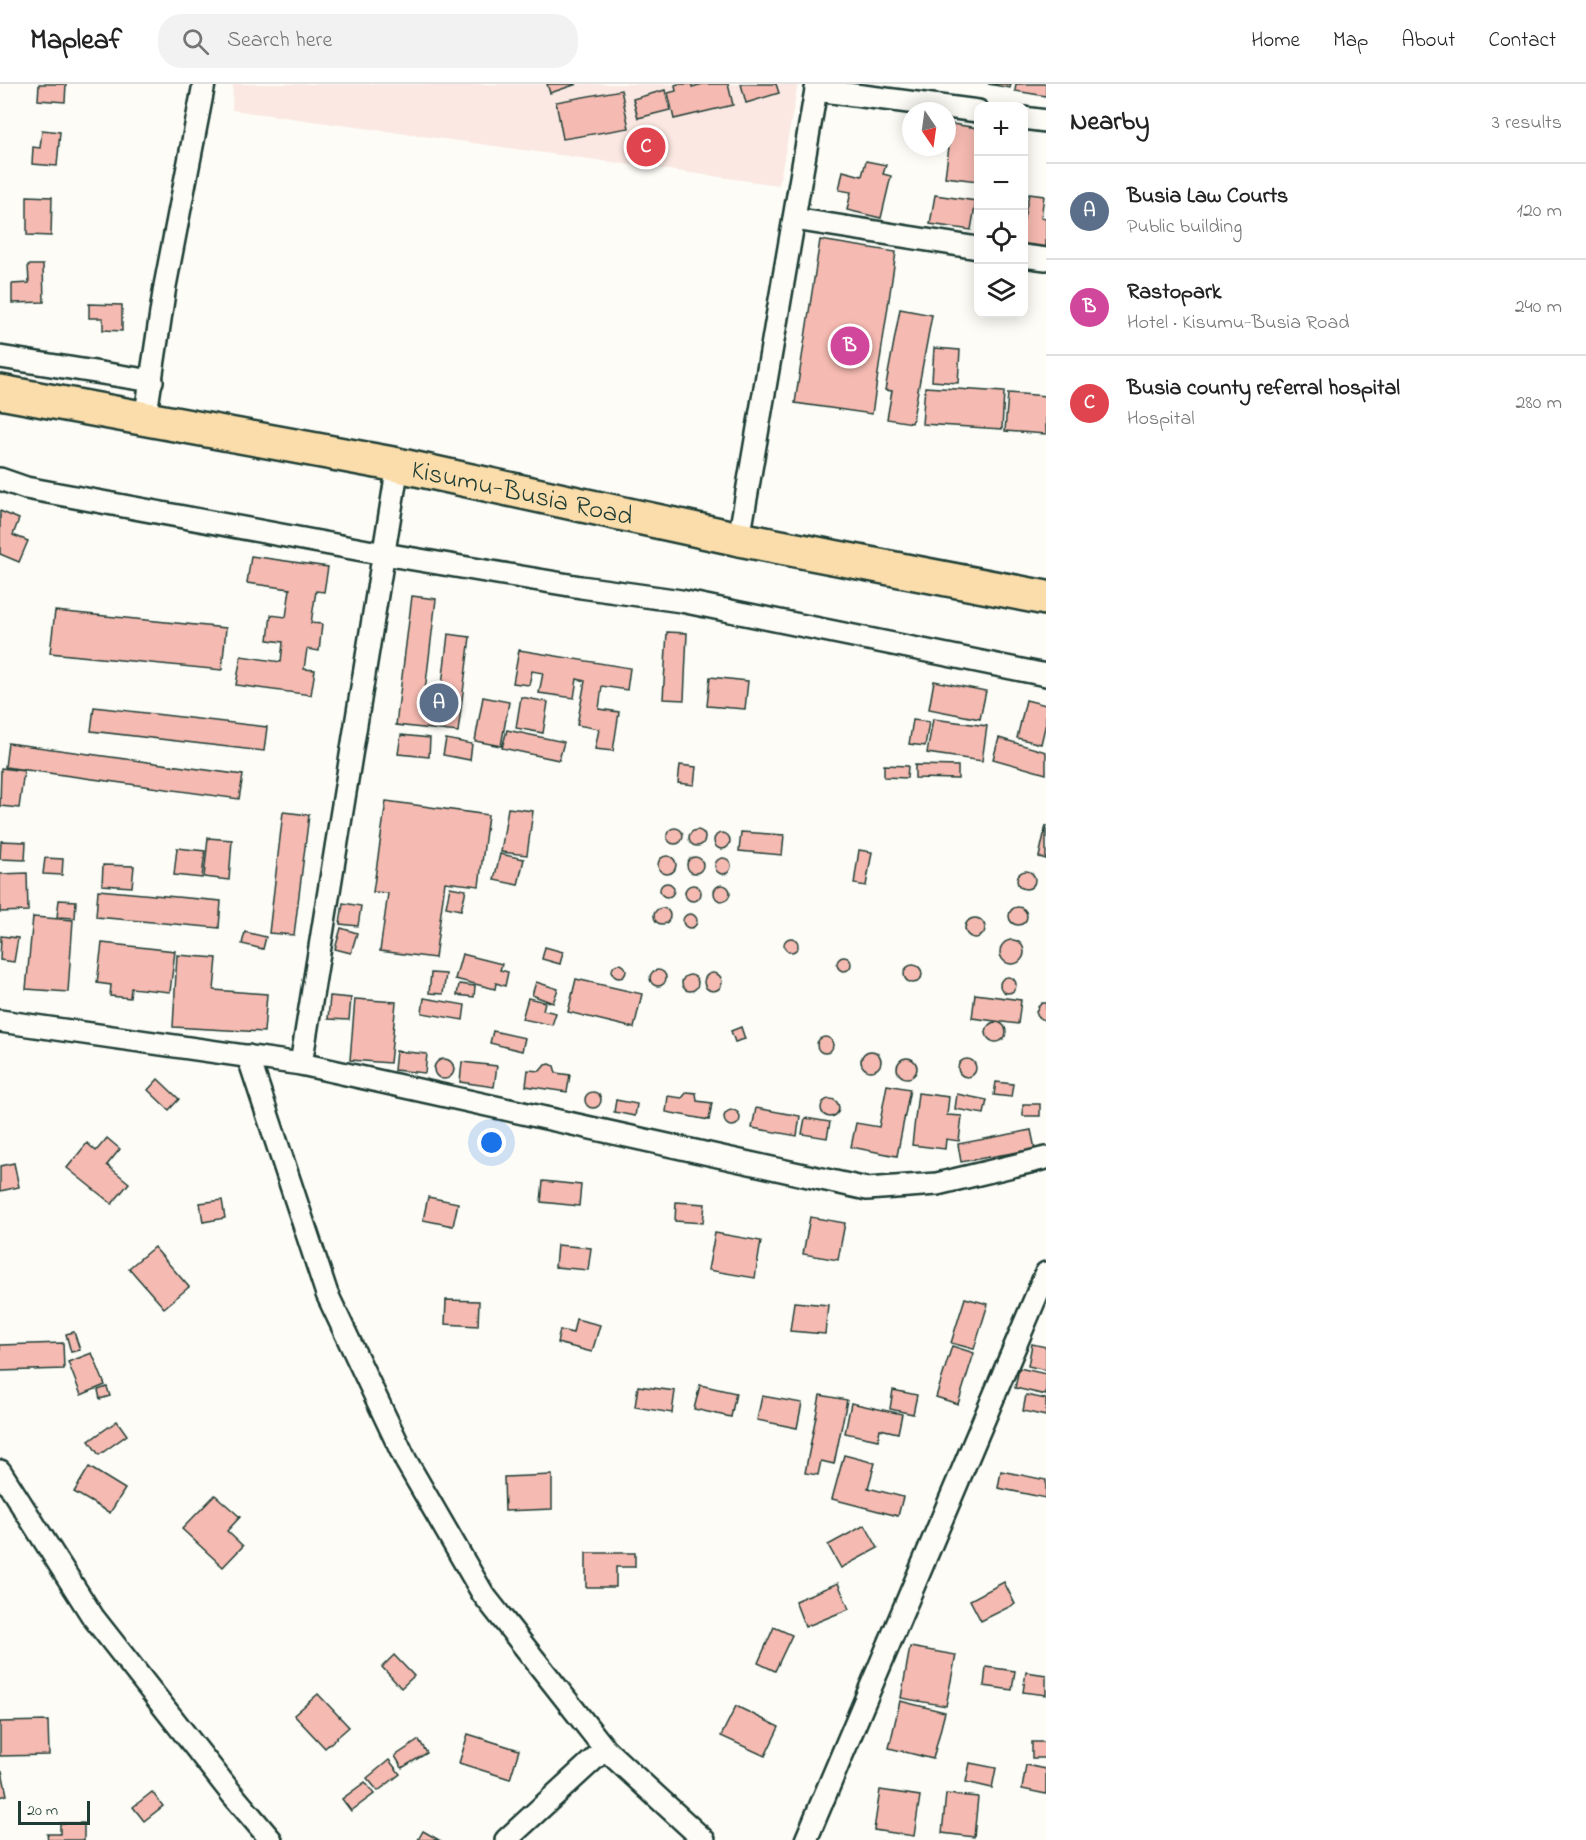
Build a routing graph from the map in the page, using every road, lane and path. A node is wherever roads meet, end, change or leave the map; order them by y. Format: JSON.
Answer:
{"nodes":[{"id":1,"x":204,"y":84,"type":"edge"},
{"id":2,"x":816,"y":87,"type":"edge"},
{"id":3,"x":974,"y":110,"type":"edge"},
{"id":4,"x":1028,"y":119,"type":"edge"},
{"id":5,"x":1046,"y":121,"type":"edge"},
{"id":6,"x":794,"y":219,"type":"junction"},
{"id":7,"x":974,"y":247,"type":"edge"},
{"id":8,"x":1028,"y":257,"type":"edge"},
{"id":9,"x":1046,"y":259,"type":"edge"},
{"id":10,"x":0,"y":357,"type":"edge"},
{"id":11,"x":152,"y":381,"type":"junction"},
{"id":12,"x":0,"y":392,"type":"edge"},
{"id":13,"x":145,"y":420,"type":"junction"},
{"id":14,"x":398,"y":465,"type":"junction"},
{"id":15,"x":0,"y":479,"type":"edge"},
{"id":16,"x":739,"y":539,"type":"junction"},
{"id":17,"x":384,"y":554,"type":"junction"},
{"id":18,"x":1046,"y":598,"type":"edge"},
{"id":19,"x":1046,"y":675,"type":"edge"},
{"id":20,"x":0,"y":1021,"type":"edge"},
{"id":21,"x":248,"y":1056,"type":"junction"},
{"id":22,"x":301,"y":1064,"type":"junction"},
{"id":23,"x":1046,"y":1158,"type":"edge"},
{"id":24,"x":1046,"y":1273,"type":"edge"},
{"id":25,"x":0,"y":1471,"type":"edge"},
{"id":26,"x":605,"y":1749,"type":"junction"},
{"id":27,"x":270,"y":1840,"type":"edge"},
{"id":28,"x":506,"y":1840,"type":"edge"},
{"id":29,"x":704,"y":1840,"type":"edge"},
{"id":30,"x":806,"y":1840,"type":"edge"}],
"edges":[{"from":1,"to":11,"type":"street"},
{"from":2,"to":3,"type":"street"},
{"from":2,"to":6,"type":"street"},
{"from":4,"to":5,"type":"street"},
{"from":6,"to":7,"type":"street"},
{"from":6,"to":16,"type":"street"},
{"from":8,"to":9,"type":"street"},
{"from":10,"to":11,"type":"street"},
{"from":11,"to":13,"type":"street"},
{"from":12,"to":13,"type":"highway","name":"Kisumu-Busia Road"},
{"from":13,"to":14,"type":"highway","name":"Kisumu-Busia Road"},
{"from":14,"to":16,"type":"highway","name":"Kisumu-Busia Road"},
{"from":14,"to":17,"type":"street"},
{"from":15,"to":17,"type":"street"},
{"from":16,"to":18,"type":"highway","name":"Kisumu-Busia Road"},
{"from":17,"to":19,"type":"street"},
{"from":17,"to":22,"type":"street"},
{"from":20,"to":21,"type":"street"},
{"from":21,"to":22,"type":"street"},
{"from":21,"to":26,"type":"street"},
{"from":22,"to":23,"type":"street"},
{"from":24,"to":30,"type":"street"},
{"from":25,"to":27,"type":"street"},
{"from":26,"to":28,"type":"street"},
{"from":26,"to":29,"type":"street"}]}
